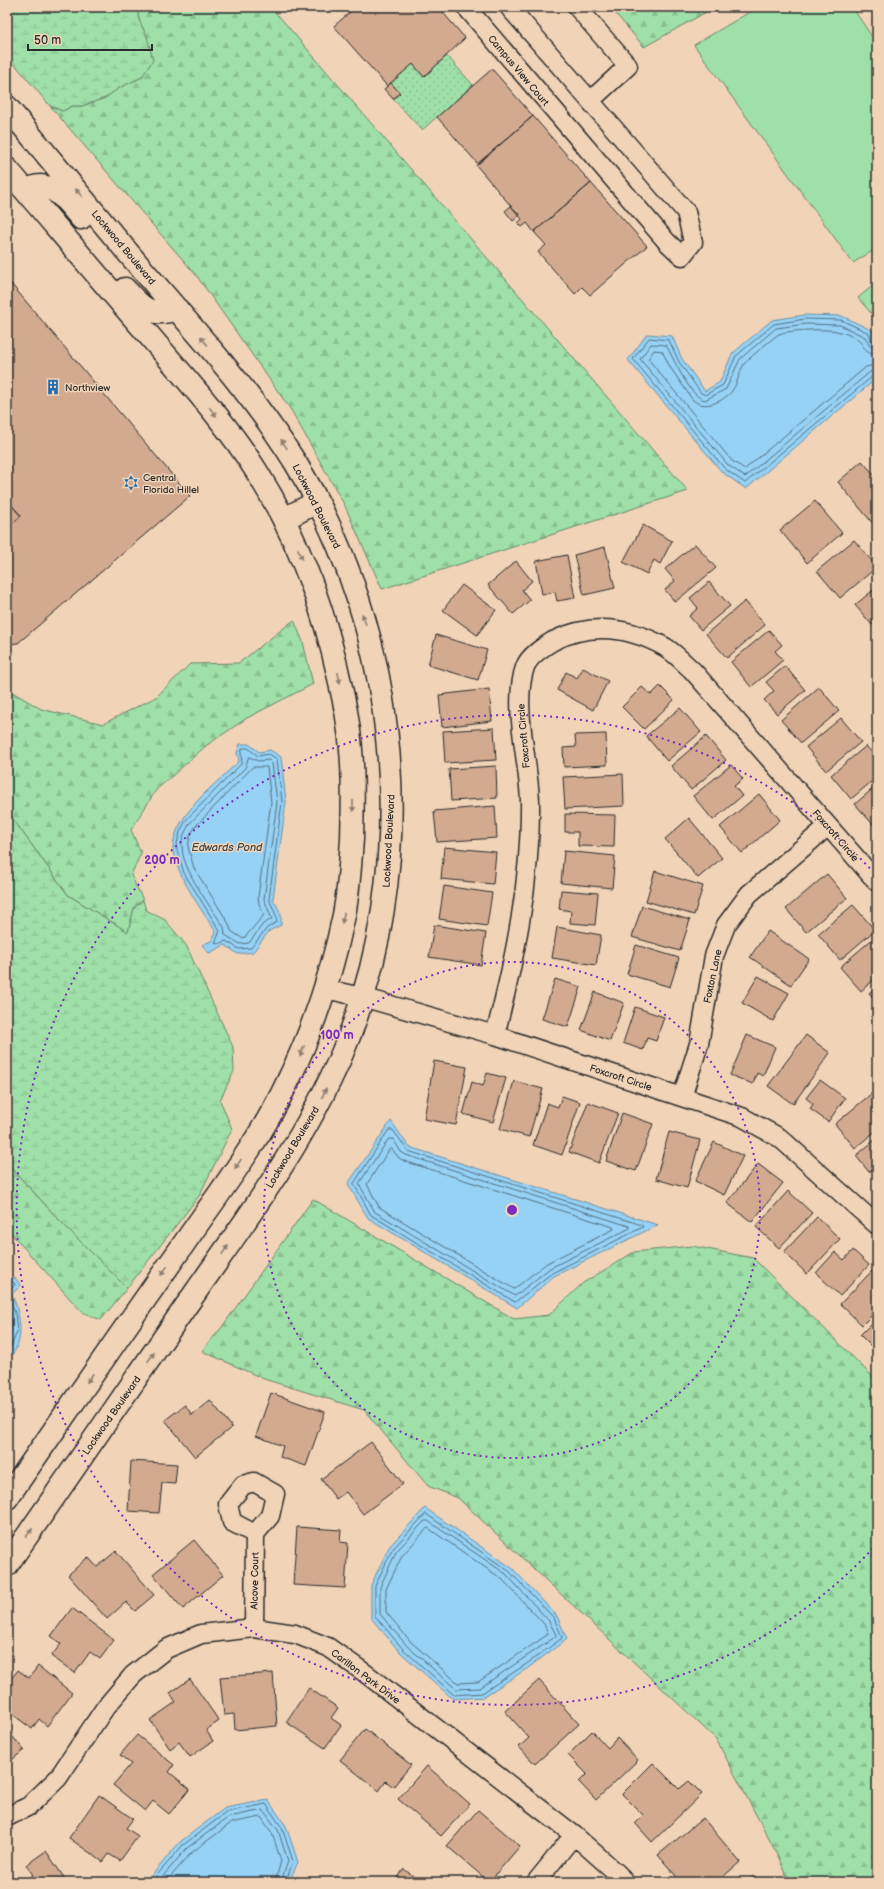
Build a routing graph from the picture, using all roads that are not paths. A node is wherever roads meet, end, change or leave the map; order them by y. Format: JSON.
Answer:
{"nodes":[{"id":1,"x":466,"y":7,"type":"edge"},
{"id":2,"x":509,"y":7,"type":"edge"},
{"id":3,"x":577,"y":7,"type":"edge"},
{"id":4,"x":590,"y":101,"type":"junction"},
{"id":5,"x":7,"y":107,"type":"edge"},
{"id":6,"x":7,"y":169,"type":"edge"},
{"id":7,"x":25,"y":190,"type":"junction"},
{"id":8,"x":54,"y":224,"type":"junction"},
{"id":9,"x":146,"y":273,"type":"junction"},
{"id":10,"x":177,"y":309,"type":"junction"},
{"id":11,"x":317,"y":502,"type":"junction"},
{"id":12,"x":284,"y":519,"type":"junction"},
{"id":13,"x":828,"y":826,"type":"junction"},
{"id":14,"x":877,"y":882,"type":"edge"},
{"id":15,"x":325,"y":989,"type":"junction"},
{"id":16,"x":362,"y":997,"type":"junction"},
{"id":17,"x":495,"y":1035,"type":"junction"},
{"id":18,"x":682,"y":1097,"type":"junction"},
{"id":19,"x":877,"y":1225,"type":"edge"},
{"id":20,"x":7,"y":1498,"type":"edge"},
{"id":21,"x":255,"y":1534,"type":"dead end"},
{"id":22,"x":7,"y":1565,"type":"edge"},
{"id":23,"x":254,"y":1628,"type":"junction"},
{"id":24,"x":7,"y":1817,"type":"edge"},
{"id":25,"x":574,"y":1835,"type":"junction"},
{"id":26,"x":536,"y":1882,"type":"edge"},
{"id":27,"x":624,"y":1882,"type":"edge"}],
"edges":[{"from":1,"to":4,"type":"street","name":"Campus View Court"},
{"from":2,"to":4,"type":"street"},
{"from":3,"to":4,"type":"street"},
{"from":9,"to":5,"type":"main road","name":"Lockwood Boulevard","one_way":true},
{"from":6,"to":7,"type":"main road"},
{"from":7,"to":8,"type":"main road"},
{"from":7,"to":9,"type":"main road"},
{"from":8,"to":10,"type":"main road"},
{"from":8,"to":12,"type":"main road","one_way":true},
{"from":9,"to":10,"type":"main road","name":"Lockwood Boulevard"},
{"from":11,"to":10,"type":"main road","name":"Lockwood Boulevard","one_way":true},
{"from":11,"to":12,"type":"main road"},
{"from":16,"to":11,"type":"main road","name":"Lockwood Boulevard","one_way":true},
{"from":12,"to":15,"type":"main road","one_way":true},
{"from":13,"to":14,"type":"street","name":"Foxcroft Circle"},
{"from":13,"to":17,"type":"street","name":"Foxcroft Circle"},
{"from":13,"to":18,"type":"street","name":"Foxton Lane"},
{"from":15,"to":16,"type":"street","name":"Foxcroft Circle"},
{"from":15,"to":20,"type":"main road","one_way":true},
{"from":16,"to":17,"type":"street","name":"Foxcroft Circle"},
{"from":22,"to":16,"type":"main road","name":"Lockwood Boulevard","one_way":true},
{"from":17,"to":18,"type":"street","name":"Foxcroft Circle"},
{"from":18,"to":19,"type":"street","name":"Foxcroft Circle"},
{"from":21,"to":23,"type":"street","name":"Alcove Court"},
{"from":23,"to":24,"type":"street","name":"Carillon Park Drive"},
{"from":23,"to":25,"type":"street","name":"Carillon Park Drive"},
{"from":25,"to":26,"type":"street"},
{"from":25,"to":27,"type":"street","name":"Carillon Park Drive"}]}
